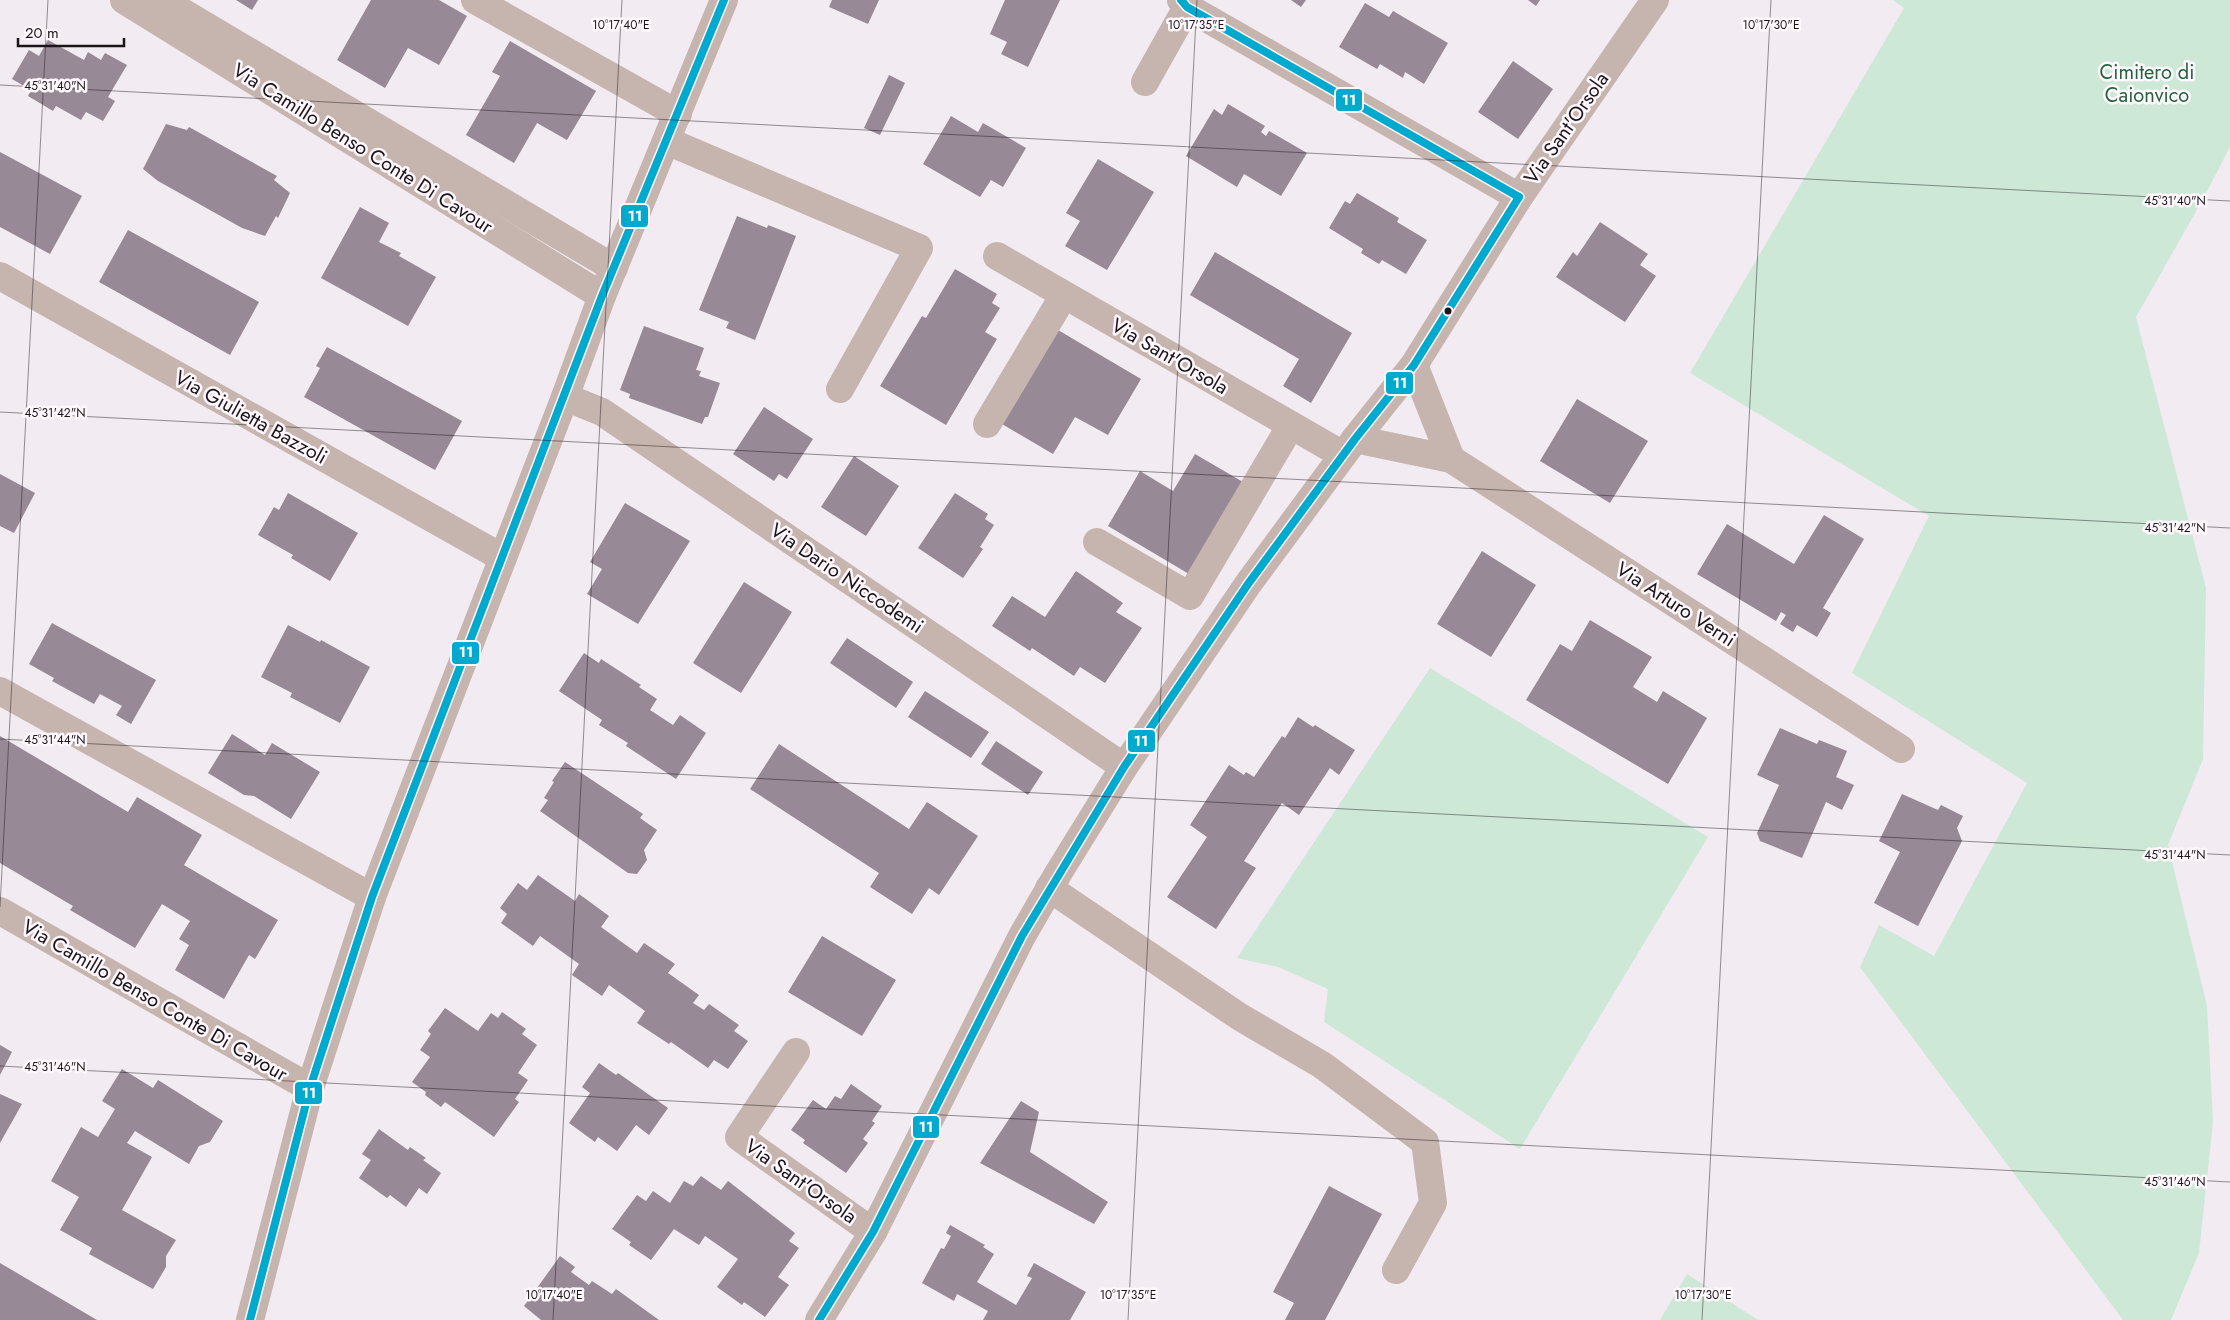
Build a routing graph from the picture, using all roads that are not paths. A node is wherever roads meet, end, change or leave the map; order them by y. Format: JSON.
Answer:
{"nodes":[{"id":1,"x":124,"y":0,"type":"edge"},
{"id":2,"x":162,"y":0,"type":"edge"},
{"id":3,"x":475,"y":0,"type":"edge"},
{"id":4,"x":724,"y":0,"type":"edge"},
{"id":5,"x":1655,"y":0,"type":"edge"},
{"id":6,"x":1184,"y":4,"type":"edge"},
{"id":7,"x":1145,"y":82,"type":"dead end"},
{"id":8,"x":678,"y":114,"type":"junction"},
{"id":9,"x":667,"y":141,"type":"junction"},
{"id":10,"x":1519,"y":197,"type":"junction"},
{"id":11,"x":996,"y":256,"type":"dead end"},
{"id":12,"x":614,"y":268,"type":"junction"},
{"id":13,"x":0,"y":276,"type":"edge"},
{"id":14,"x":1064,"y":295,"type":"junction"},
{"id":15,"x":602,"y":296,"type":"junction"},
{"id":16,"x":1414,"y":365,"type":"junction"},
{"id":17,"x":840,"y":390,"type":"dead end"},
{"id":18,"x":565,"y":397,"type":"junction"},
{"id":19,"x":987,"y":424,"type":"dead end"},
{"id":20,"x":1291,"y":426,"type":"junction"},
{"id":21,"x":1349,"y":447,"type":"junction"},
{"id":22,"x":1451,"y":459,"type":"junction"},
{"id":23,"x":1097,"y":542,"type":"dead end"},
{"id":24,"x":503,"y":558,"type":"junction"},
{"id":25,"x":0,"y":691,"type":"edge"},
{"id":26,"x":1901,"y":749,"type":"dead end"},
{"id":27,"x":1124,"y":767,"type":"junction"},
{"id":28,"x":1049,"y":888,"type":"junction"},
{"id":29,"x":372,"y":897,"type":"junction"},
{"id":30,"x":0,"y":911,"type":"edge"},
{"id":31,"x":796,"y":1052,"type":"dead end"},
{"id":32,"x":310,"y":1088,"type":"junction"},
{"id":33,"x":873,"y":1232,"type":"junction"},
{"id":34,"x":1396,"y":1270,"type":"dead end"},
{"id":35,"x":250,"y":1320,"type":"edge"},
{"id":36,"x":819,"y":1320,"type":"edge"}],
"edges":[{"from":1,"to":15,"type":"street","name":"Via Camillo Benso Conte Di Cavour"},
{"from":2,"to":12,"type":"street"},
{"from":3,"to":8,"type":"street"},
{"from":4,"to":8,"type":"street","name":"Via Camillo Benso Conte Di Cavour"},
{"from":5,"to":10,"type":"street","name":"Via Sant'Orsola"},
{"from":6,"to":7,"type":"street"},
{"from":6,"to":10,"type":"street"},
{"from":8,"to":9,"type":"street","name":"Via Camillo Benso Conte Di Cavour"},
{"from":9,"to":12,"type":"street","name":"Via Camillo Benso Conte Di Cavour"},
{"from":9,"to":17,"type":"street"},
{"from":10,"to":16,"type":"street","name":"Via Sant'Orsola"},
{"from":11,"to":14,"type":"street","name":"Via Sant'Orsola"},
{"from":12,"to":15,"type":"street","name":"Via Camillo Benso Conte Di Cavour"},
{"from":13,"to":24,"type":"street","name":"Via Giulietta Bazzoli"},
{"from":14,"to":19,"type":"street"},
{"from":14,"to":20,"type":"street","name":"Via Sant'Orsola"},
{"from":15,"to":18,"type":"street","name":"Via Camillo Benso Conte Di Cavour"},
{"from":16,"to":21,"type":"street","name":"Via Sant'Orsola"},
{"from":16,"to":22,"type":"street"},
{"from":18,"to":24,"type":"street","name":"Via Camillo Benso Conte Di Cavour"},
{"from":18,"to":27,"type":"street","name":"Via Dario Niccodemi"},
{"from":20,"to":21,"type":"street","name":"Via Sant'Orsola"},
{"from":20,"to":23,"type":"street"},
{"from":21,"to":22,"type":"street","name":"Via Arturo Verni"},
{"from":21,"to":27,"type":"street","name":"Via Sant'Orsola"},
{"from":22,"to":26,"type":"street","name":"Via Arturo Verni"},
{"from":24,"to":29,"type":"street","name":"Via Camillo Benso Conte Di Cavour"},
{"from":25,"to":29,"type":"street"},
{"from":27,"to":28,"type":"street","name":"Via Sant'Orsola"},
{"from":28,"to":33,"type":"street","name":"Via Sant'Orsola"},
{"from":28,"to":34,"type":"street"},
{"from":29,"to":32,"type":"street","name":"Via Camillo Benso Conte Di Cavour"},
{"from":30,"to":32,"type":"street","name":"Via Camillo Benso Conte Di Cavour"},
{"from":31,"to":33,"type":"street","name":"Via Sant'Orsola"},
{"from":32,"to":35,"type":"street","name":"Via Camillo Benso Conte Di Cavour"},
{"from":33,"to":36,"type":"street","name":"Via Sant'Orsola"}]}
